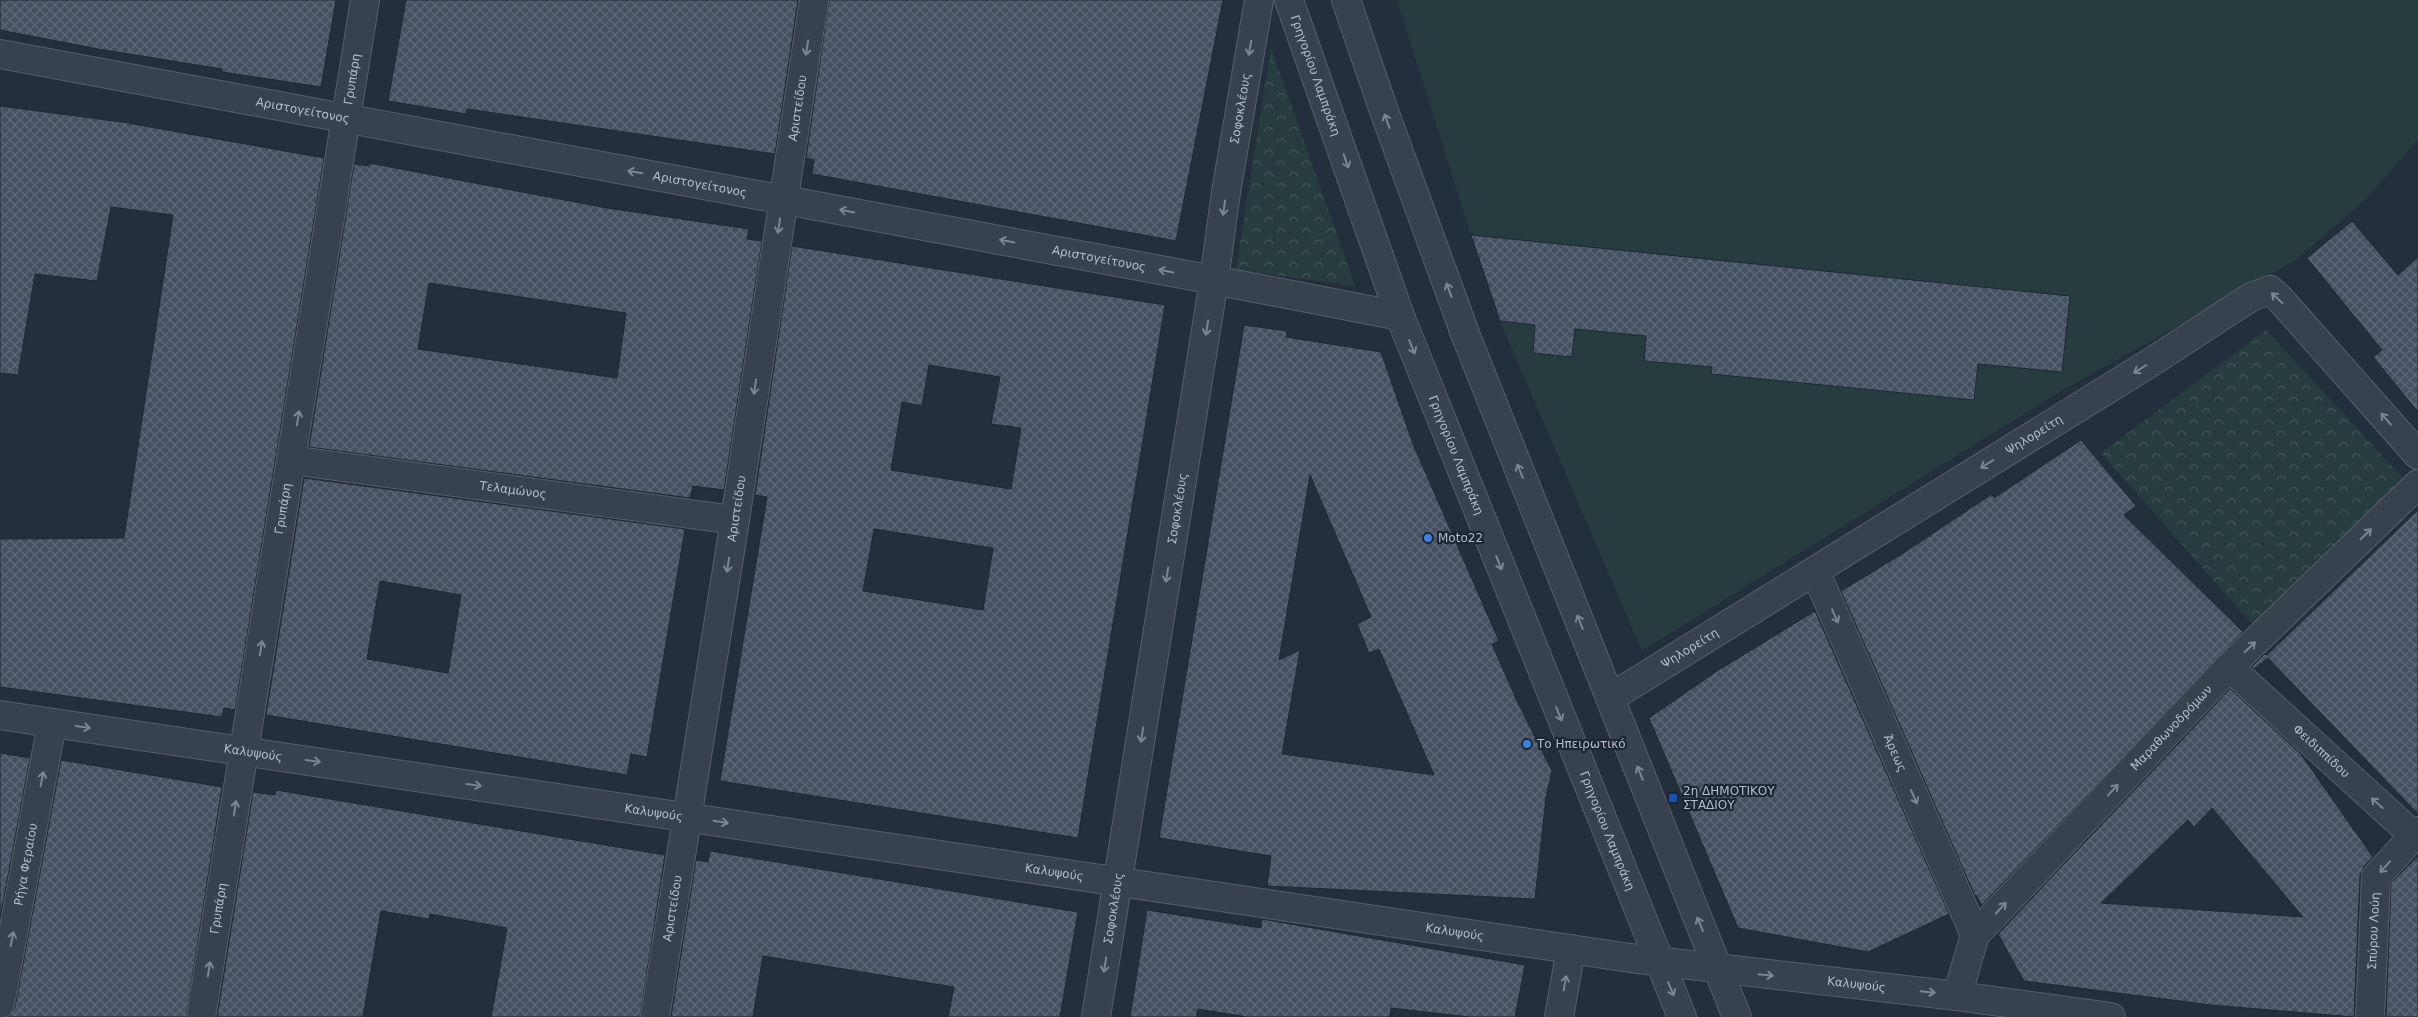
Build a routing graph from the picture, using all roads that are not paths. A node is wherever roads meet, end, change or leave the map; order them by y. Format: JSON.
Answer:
{"nodes":[{"id":1,"x":365,"y":0,"type":"edge"},
{"id":2,"x":814,"y":0,"type":"edge"},
{"id":3,"x":1259,"y":0,"type":"edge"},
{"id":4,"x":1289,"y":0,"type":"edge"},
{"id":5,"x":1346,"y":0,"type":"edge"},
{"id":6,"x":0,"y":54,"type":"edge"},
{"id":7,"x":346,"y":119,"type":"junction"},
{"id":8,"x":783,"y":200,"type":"junction"},
{"id":9,"x":1214,"y":280,"type":"junction"},
{"id":10,"x":1400,"y":316,"type":"junction"},
{"id":11,"x":2418,"y":455,"type":"edge"},
{"id":12,"x":291,"y":460,"type":"junction"},
{"id":13,"x":2418,"y":484,"type":"edge"},
{"id":14,"x":735,"y":520,"type":"junction"},
{"id":15,"x":1816,"y":571,"type":"junction"},
{"id":16,"x":2229,"y":667,"type":"junction"},
{"id":17,"x":1610,"y":698,"type":"junction"},
{"id":18,"x":0,"y":715,"type":"edge"},
{"id":19,"x":52,"y":723,"type":"junction"},
{"id":20,"x":244,"y":751,"type":"junction"},
{"id":21,"x":688,"y":817,"type":"junction"},
{"id":22,"x":2416,"y":833,"type":"edge"},
{"id":23,"x":1118,"y":882,"type":"junction"},
{"id":24,"x":1975,"y":935,"type":"junction"},
{"id":25,"x":1571,"y":949,"type":"junction"},
{"id":26,"x":1659,"y":962,"type":"junction"},
{"id":27,"x":1718,"y":969,"type":"junction"},
{"id":28,"x":1957,"y":996,"type":"junction"},
{"id":29,"x":0,"y":1004,"type":"edge"},
{"id":30,"x":2024,"y":1012,"type":"edge"},
{"id":31,"x":202,"y":1017,"type":"edge"},
{"id":32,"x":655,"y":1017,"type":"edge"},
{"id":33,"x":1096,"y":1017,"type":"edge"},
{"id":34,"x":1559,"y":1017,"type":"edge"},
{"id":35,"x":1682,"y":1017,"type":"edge"},
{"id":36,"x":1737,"y":1017,"type":"edge"},
{"id":37,"x":2111,"y":1017,"type":"edge"},
{"id":38,"x":2370,"y":1017,"type":"edge"}],
"edges":[{"from":1,"to":7,"type":"street","name":"Γρυπάρη"},
{"from":2,"to":8,"type":"street","name":"Αριστείδου","one_way":true},
{"from":3,"to":9,"type":"street","name":"Σοφοκλέους","one_way":true},
{"from":4,"to":10,"type":"street","name":"Γρηγορίου Λαμπράκη","one_way":true},
{"from":17,"to":5,"type":"street","one_way":true},
{"from":6,"to":7,"type":"street","name":"Αριστογείτονος"},
{"from":8,"to":7,"type":"street","name":"Αριστογείτονος","one_way":true},
{"from":12,"to":7,"type":"street","name":"Γρυπάρη","one_way":true},
{"from":9,"to":8,"type":"street","name":"Αριστογείτονος","one_way":true},
{"from":8,"to":14,"type":"street","name":"Αριστείδου","one_way":true},
{"from":9,"to":10,"type":"street","name":"Αριστογείτονος"},
{"from":9,"to":23,"type":"street","name":"Σοφοκλέους","one_way":true},
{"from":10,"to":26,"type":"street","name":"Γρηγορίου Λαμπράκη","one_way":true},
{"from":11,"to":15,"type":"street","name":"Ψηλορείτη","one_way":true},
{"from":12,"to":14,"type":"street","name":"Τελαμώνος"},
{"from":20,"to":12,"type":"street","name":"Γρυπάρη","one_way":true},
{"from":16,"to":13,"type":"street","name":"Μαραθωνοδρόμων","one_way":true},
{"from":14,"to":21,"type":"street","name":"Αριστείδου","one_way":true},
{"from":15,"to":17,"type":"street","name":"Ψηλορείτη"},
{"from":15,"to":24,"type":"street","name":"Άρεως","one_way":true},
{"from":22,"to":16,"type":"street","name":"Φειδιππίδου","one_way":true},
{"from":24,"to":16,"type":"street","name":"Μαραθωνοδρόμων","one_way":true},
{"from":27,"to":17,"type":"street","one_way":true},
{"from":18,"to":19,"type":"street","name":"Καλυψούς"},
{"from":19,"to":20,"type":"street","name":"Καλυψούς","one_way":true},
{"from":29,"to":19,"type":"street","name":"Ρήγα Φεραίου","one_way":true},
{"from":20,"to":21,"type":"street","name":"Καλυψούς","one_way":true},
{"from":31,"to":20,"type":"street","name":"Γρυπάρη","one_way":true},
{"from":21,"to":23,"type":"street","name":"Καλυψούς","one_way":true},
{"from":21,"to":32,"type":"street","name":"Αριστείδου"},
{"from":22,"to":38,"type":"street","name":"Σπύρου Λούη","one_way":true},
{"from":23,"to":25,"type":"street","name":"Καλυψούς"},
{"from":23,"to":33,"type":"street","name":"Σοφοκλέους","one_way":true},
{"from":24,"to":28,"type":"street","name":"Μαραθωνοδρόμων"},
{"from":25,"to":26,"type":"street","name":"Καλυψούς"},
{"from":34,"to":25,"type":"street","one_way":true},
{"from":26,"to":27,"type":"street","name":"Καλυψούς"},
{"from":26,"to":35,"type":"street","name":"Γρηγορίου Λαμπράκη","one_way":true},
{"from":27,"to":28,"type":"street","name":"Καλυψούς","one_way":true},
{"from":27,"to":36,"type":"street"},
{"from":28,"to":30,"type":"street","name":"Καλυψούς"},
{"from":30,"to":37,"type":"street","name":"Καλυψούς"}]}
